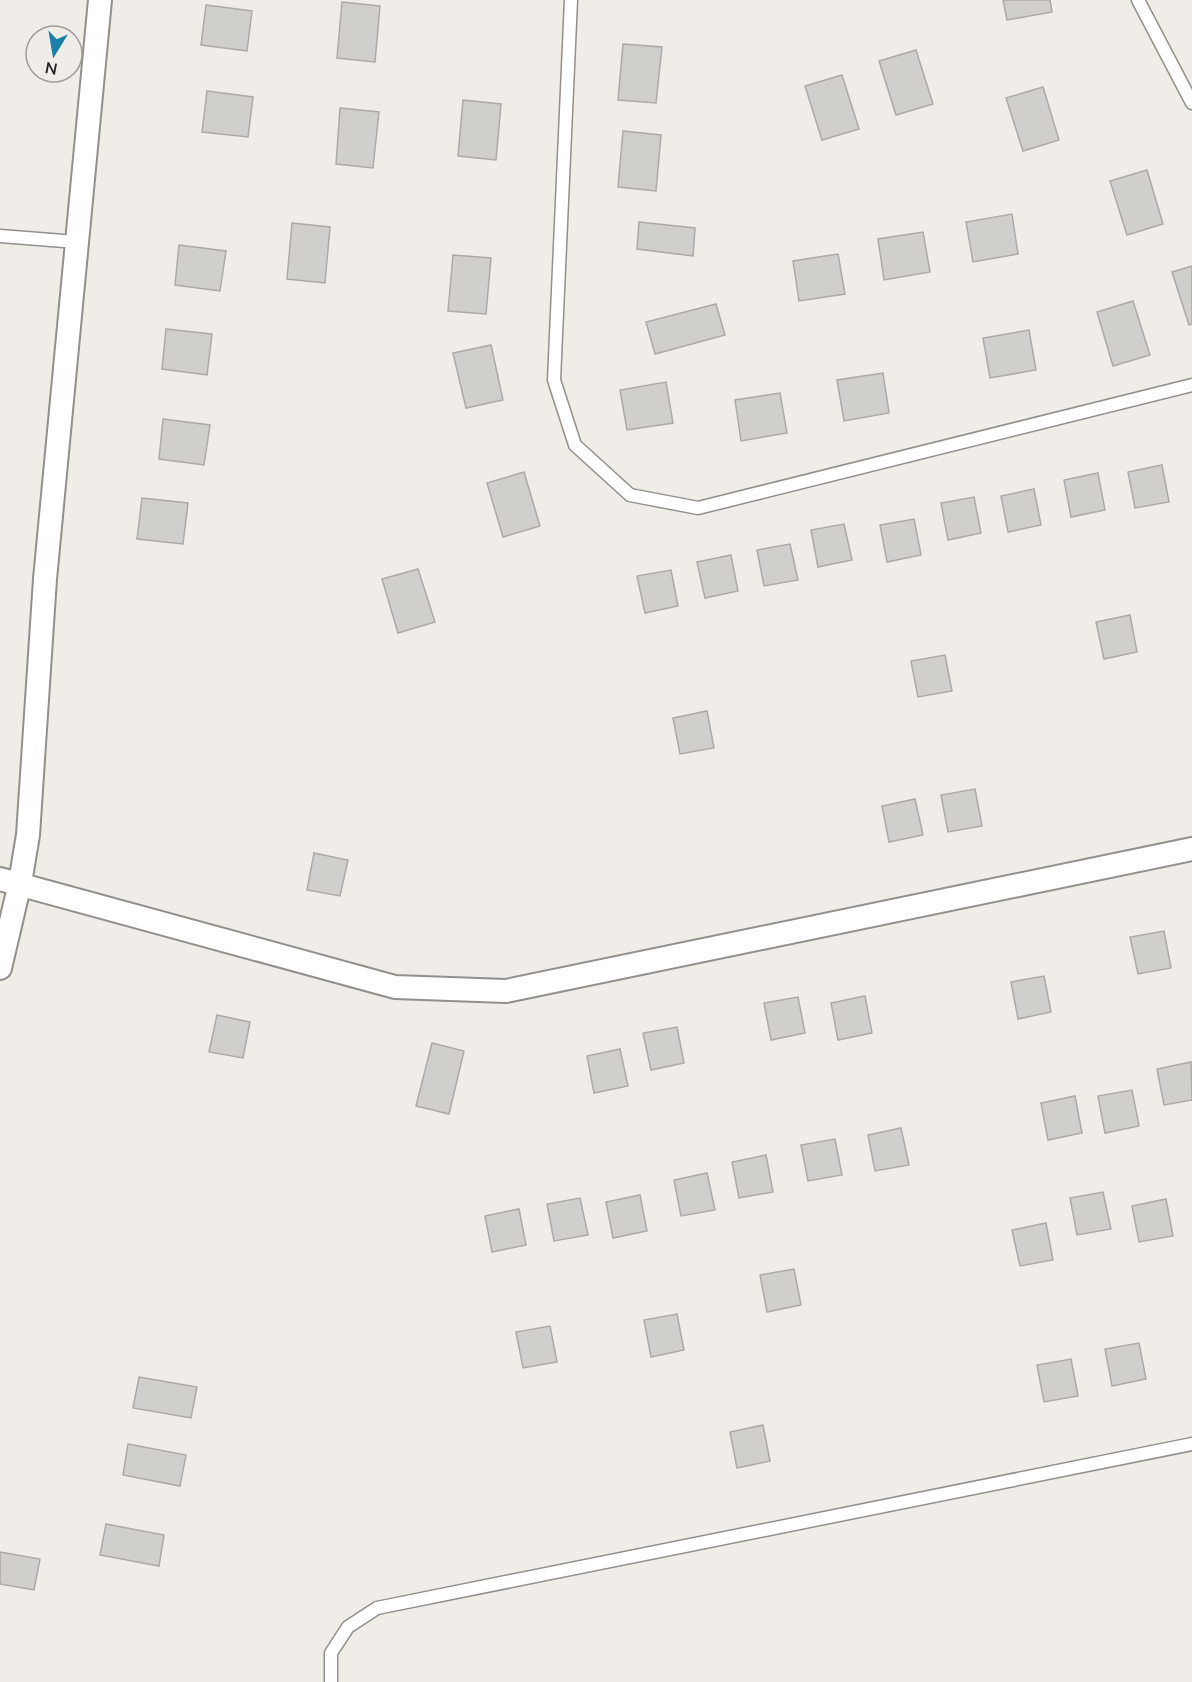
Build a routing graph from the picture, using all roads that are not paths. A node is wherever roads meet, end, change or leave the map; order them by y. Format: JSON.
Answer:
{"nodes":[{"id":1,"x":100,"y":0,"type":"edge"},
{"id":2,"x":571,"y":0,"type":"edge"},
{"id":3,"x":1138,"y":0,"type":"edge"},
{"id":4,"x":1192,"y":103,"type":"edge"},
{"id":5,"x":0,"y":236,"type":"edge"},
{"id":6,"x":77,"y":242,"type":"junction"},
{"id":7,"x":1192,"y":385,"type":"edge"},
{"id":8,"x":1192,"y":849,"type":"edge"},
{"id":9,"x":10,"y":881,"type":"edge"},
{"id":10,"x":0,"y":968,"type":"edge"},
{"id":11,"x":1192,"y":1444,"type":"edge"},
{"id":12,"x":332,"y":1682,"type":"edge"}],
"edges":[{"from":1,"to":6,"type":"street"},
{"from":2,"to":7,"type":"lane"},
{"from":3,"to":4,"type":"lane"},
{"from":5,"to":6,"type":"lane"},
{"from":6,"to":9,"type":"street"},
{"from":8,"to":9,"type":"street"},
{"from":9,"to":10,"type":"street"},
{"from":11,"to":12,"type":"lane"}]}
